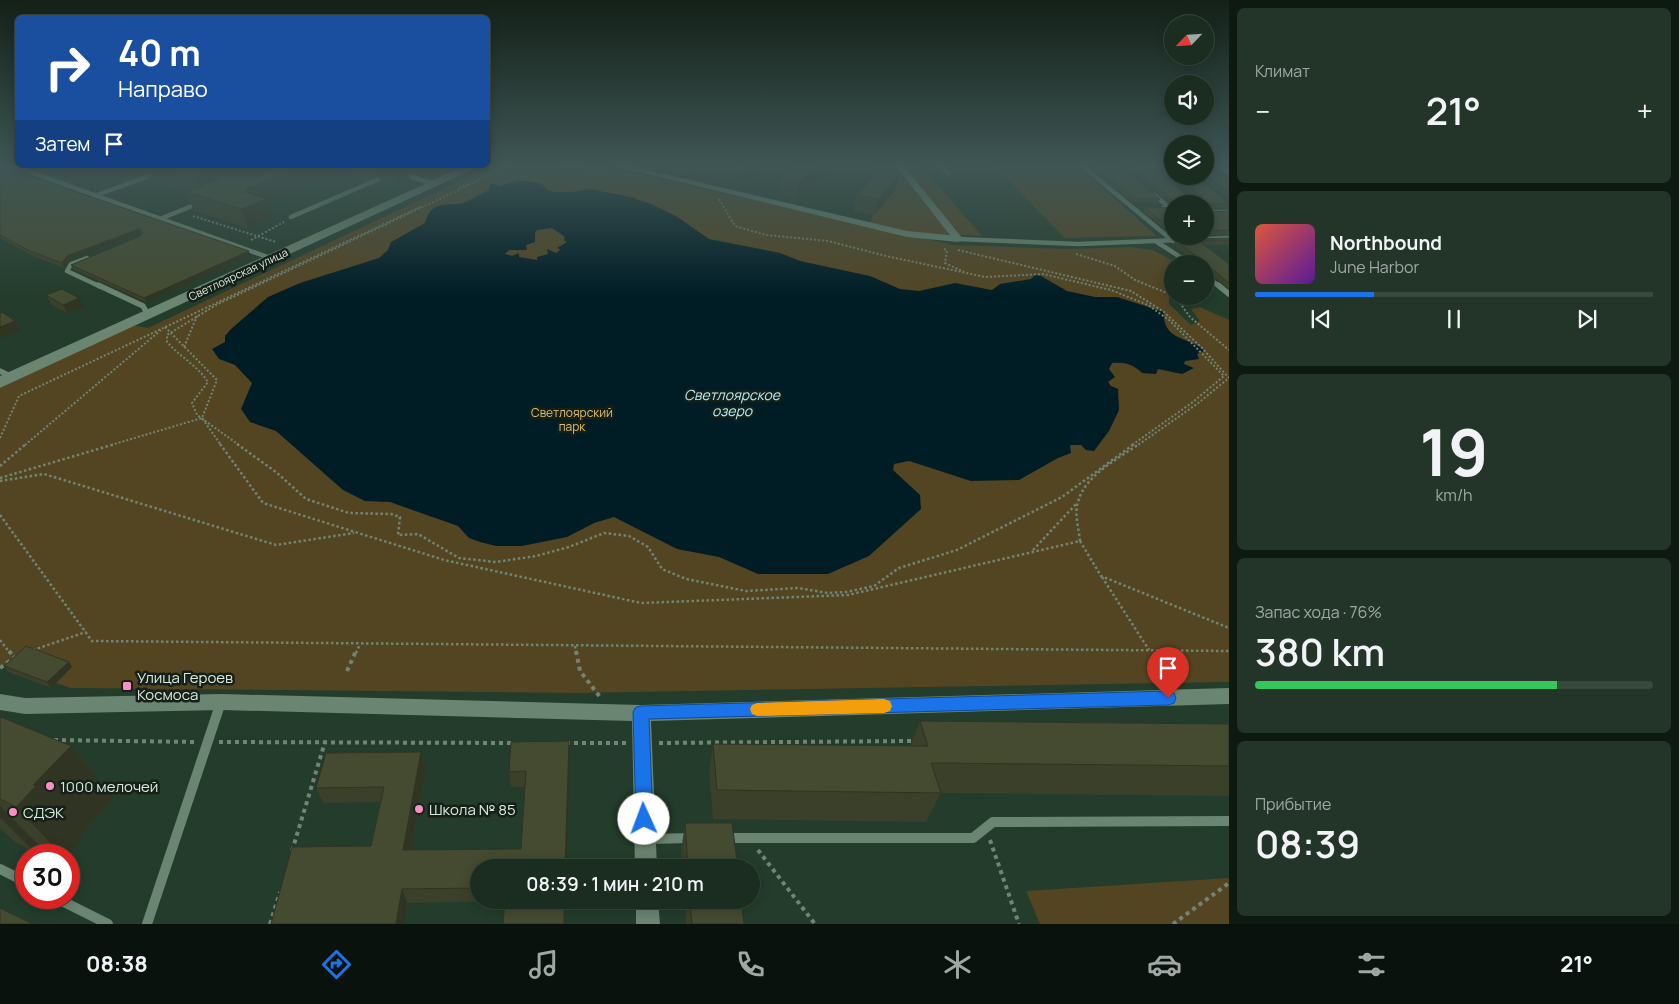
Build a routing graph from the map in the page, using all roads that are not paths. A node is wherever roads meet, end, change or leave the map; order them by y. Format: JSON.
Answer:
{"nodes":[{"id":1,"x":130,"y":208,"type":"edge"},
{"id":2,"x":184,"y":208,"type":"edge"},
{"id":3,"x":312,"y":208,"type":"edge"},
{"id":4,"x":383,"y":208,"type":"edge"},
{"id":5,"x":789,"y":208,"type":"edge"},
{"id":6,"x":933,"y":208,"type":"edge"},
{"id":7,"x":1133,"y":208,"type":"edge"},
{"id":8,"x":1214,"y":212,"type":"edge"},
{"id":9,"x":1229,"y":212,"type":"edge"},
{"id":10,"x":291,"y":217,"type":"dead end"},
{"id":11,"x":160,"y":218,"type":"junction"},
{"id":12,"x":1164,"y":234,"type":"edge"},
{"id":13,"x":1229,"y":238,"type":"edge"},
{"id":14,"x":958,"y":239,"type":"junction"},
{"id":15,"x":1214,"y":239,"type":"edge"},
{"id":16,"x":1156,"y":242,"type":"junction"},
{"id":17,"x":1164,"y":242,"type":"edge"},
{"id":18,"x":1177,"y":255,"type":"edge"},
{"id":19,"x":91,"y":256,"type":"edge"},
{"id":20,"x":272,"y":258,"type":"junction"},
{"id":21,"x":1214,"y":282,"type":"edge"},
{"id":22,"x":1229,"y":294,"type":"edge"},
{"id":23,"x":148,"y":315,"type":"junction"},
{"id":24,"x":4,"y":377,"type":"edge"},
{"id":25,"x":1229,"y":696,"type":"edge"},
{"id":26,"x":0,"y":702,"type":"edge"},
{"id":27,"x":222,"y":702,"type":"junction"},
{"id":28,"x":640,"y":712,"type":"junction"},
{"id":29,"x":1229,"y":821,"type":"edge"},
{"id":30,"x":645,"y":839,"type":"junction"},
{"id":31,"x":646,"y":859,"type":"edge"},
{"id":32,"x":0,"y":869,"type":"edge"},
{"id":33,"x":15,"y":876,"type":"edge"},
{"id":34,"x":78,"y":909,"type":"edge"},
{"id":35,"x":647,"y":909,"type":"edge"},
{"id":36,"x":108,"y":924,"type":"edge"},
{"id":37,"x":147,"y":924,"type":"edge"},
{"id":38,"x":648,"y":924,"type":"edge"}],
"edges":[{"from":1,"to":11,"type":"street"},
{"from":2,"to":11,"type":"lane"},
{"from":3,"to":10,"type":"lane"},
{"from":4,"to":20,"type":"main road","name":"Светлоярская улица"},
{"from":5,"to":14,"type":"street"},
{"from":6,"to":14,"type":"street"},
{"from":7,"to":12,"type":"lane"},
{"from":8,"to":9,"type":"lane"},
{"from":11,"to":20,"type":"street"},
{"from":13,"to":15,"type":"lane"},
{"from":14,"to":16,"type":"lane"},
{"from":16,"to":17,"type":"lane"},
{"from":16,"to":18,"type":"lane"},
{"from":19,"to":23,"type":"lane"},
{"from":20,"to":23,"type":"main road","name":"Светлоярская улица"},
{"from":21,"to":22,"type":"lane"},
{"from":23,"to":24,"type":"main road","name":"Светлоярская улица"},
{"from":25,"to":28,"type":"street"},
{"from":26,"to":27,"type":"street"},
{"from":27,"to":28,"type":"street"},
{"from":27,"to":37,"type":"lane"},
{"from":28,"to":30,"type":"street"},
{"from":29,"to":30,"type":"lane"},
{"from":30,"to":31,"type":"street"},
{"from":32,"to":33,"type":"lane"},
{"from":34,"to":36,"type":"lane"},
{"from":35,"to":38,"type":"street"}]}
